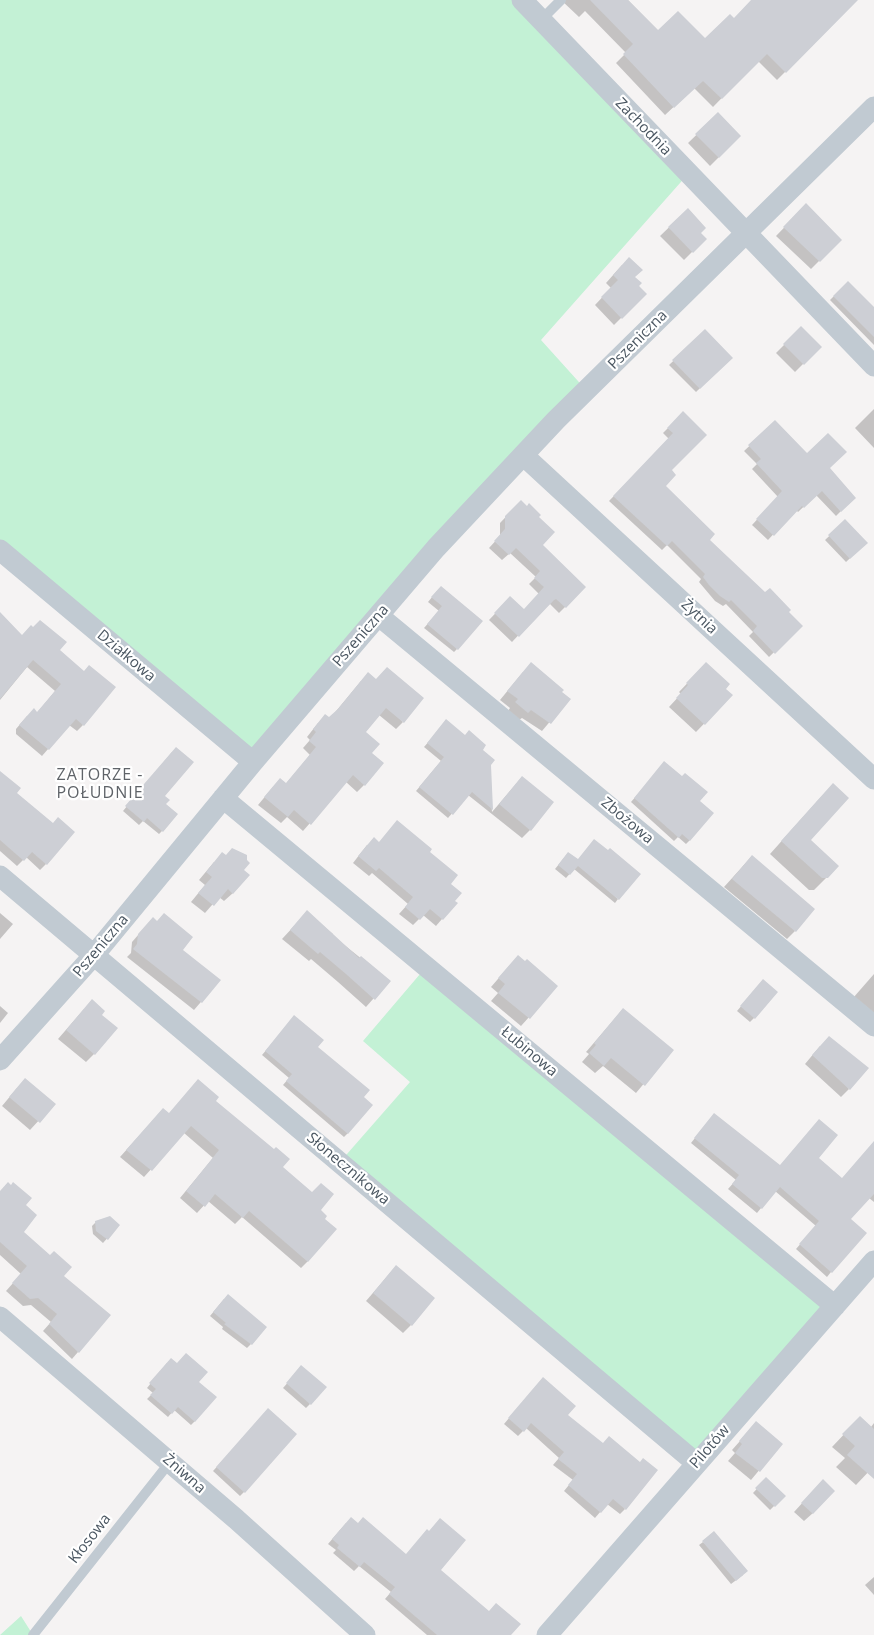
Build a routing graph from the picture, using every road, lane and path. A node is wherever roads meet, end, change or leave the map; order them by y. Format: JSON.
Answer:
{"nodes":[{"id":1,"x":522,"y":0,"type":"edge"},
{"id":2,"x":561,"y":0,"type":"edge"},
{"id":3,"x":541,"y":20,"type":"junction"},
{"id":4,"x":874,"y":107,"type":"edge"},
{"id":5,"x":746,"y":233,"type":"junction"},
{"id":6,"x":874,"y":366,"type":"edge"},
{"id":7,"x":523,"y":455,"type":"junction"},
{"id":8,"x":0,"y":550,"type":"edge"},
{"id":9,"x":379,"y":616,"type":"junction"},
{"id":10,"x":253,"y":762,"type":"junction"},
{"id":11,"x":874,"y":779,"type":"edge"},
{"id":12,"x":223,"y":798,"type":"junction"},
{"id":13,"x":0,"y":876,"type":"edge"},
{"id":14,"x":94,"y":955,"type":"junction"},
{"id":15,"x":874,"y":1026,"type":"edge"},
{"id":16,"x":0,"y":1060,"type":"edge"},
{"id":17,"x":874,"y":1261,"type":"edge"},
{"id":18,"x":835,"y":1306,"type":"junction"},
{"id":19,"x":0,"y":1317,"type":"edge"},
{"id":20,"x":170,"y":1462,"type":"junction"},
{"id":21,"x":696,"y":1463,"type":"junction"},
{"id":22,"x":33,"y":1635,"type":"edge"},
{"id":23,"x":365,"y":1635,"type":"edge"},
{"id":24,"x":547,"y":1635,"type":"edge"}],
"edges":[{"from":1,"to":3,"type":"street","name":"Zachodnia"},
{"from":2,"to":3,"type":"lane"},
{"from":3,"to":5,"type":"street","name":"Zachodnia"},
{"from":4,"to":5,"type":"street"},
{"from":5,"to":6,"type":"street","name":"Zachodnia"},
{"from":5,"to":7,"type":"street","name":"Pszeniczna"},
{"from":7,"to":9,"type":"street","name":"Pszeniczna"},
{"from":7,"to":11,"type":"street","name":"Żytnia"},
{"from":8,"to":10,"type":"street","name":"Działkowa"},
{"from":9,"to":10,"type":"street","name":"Pszeniczna"},
{"from":9,"to":15,"type":"street","name":"Zbożowa"},
{"from":10,"to":12,"type":"street","name":"Pszeniczna"},
{"from":12,"to":14,"type":"street","name":"Pszeniczna"},
{"from":12,"to":18,"type":"street","name":"Łubinowa"},
{"from":13,"to":14,"type":"street","name":"Słonecznikowa"},
{"from":14,"to":16,"type":"street","name":"Pszeniczna"},
{"from":14,"to":21,"type":"street","name":"Słonecznikowa"},
{"from":17,"to":18,"type":"street","name":"Pilotów"},
{"from":18,"to":21,"type":"street","name":"Pilotów"},
{"from":19,"to":20,"type":"street","name":"Żniwna"},
{"from":20,"to":22,"type":"lane","name":"Kłosowa"},
{"from":20,"to":23,"type":"street","name":"Żniwna"},
{"from":21,"to":24,"type":"street","name":"Pilotów"}]}
